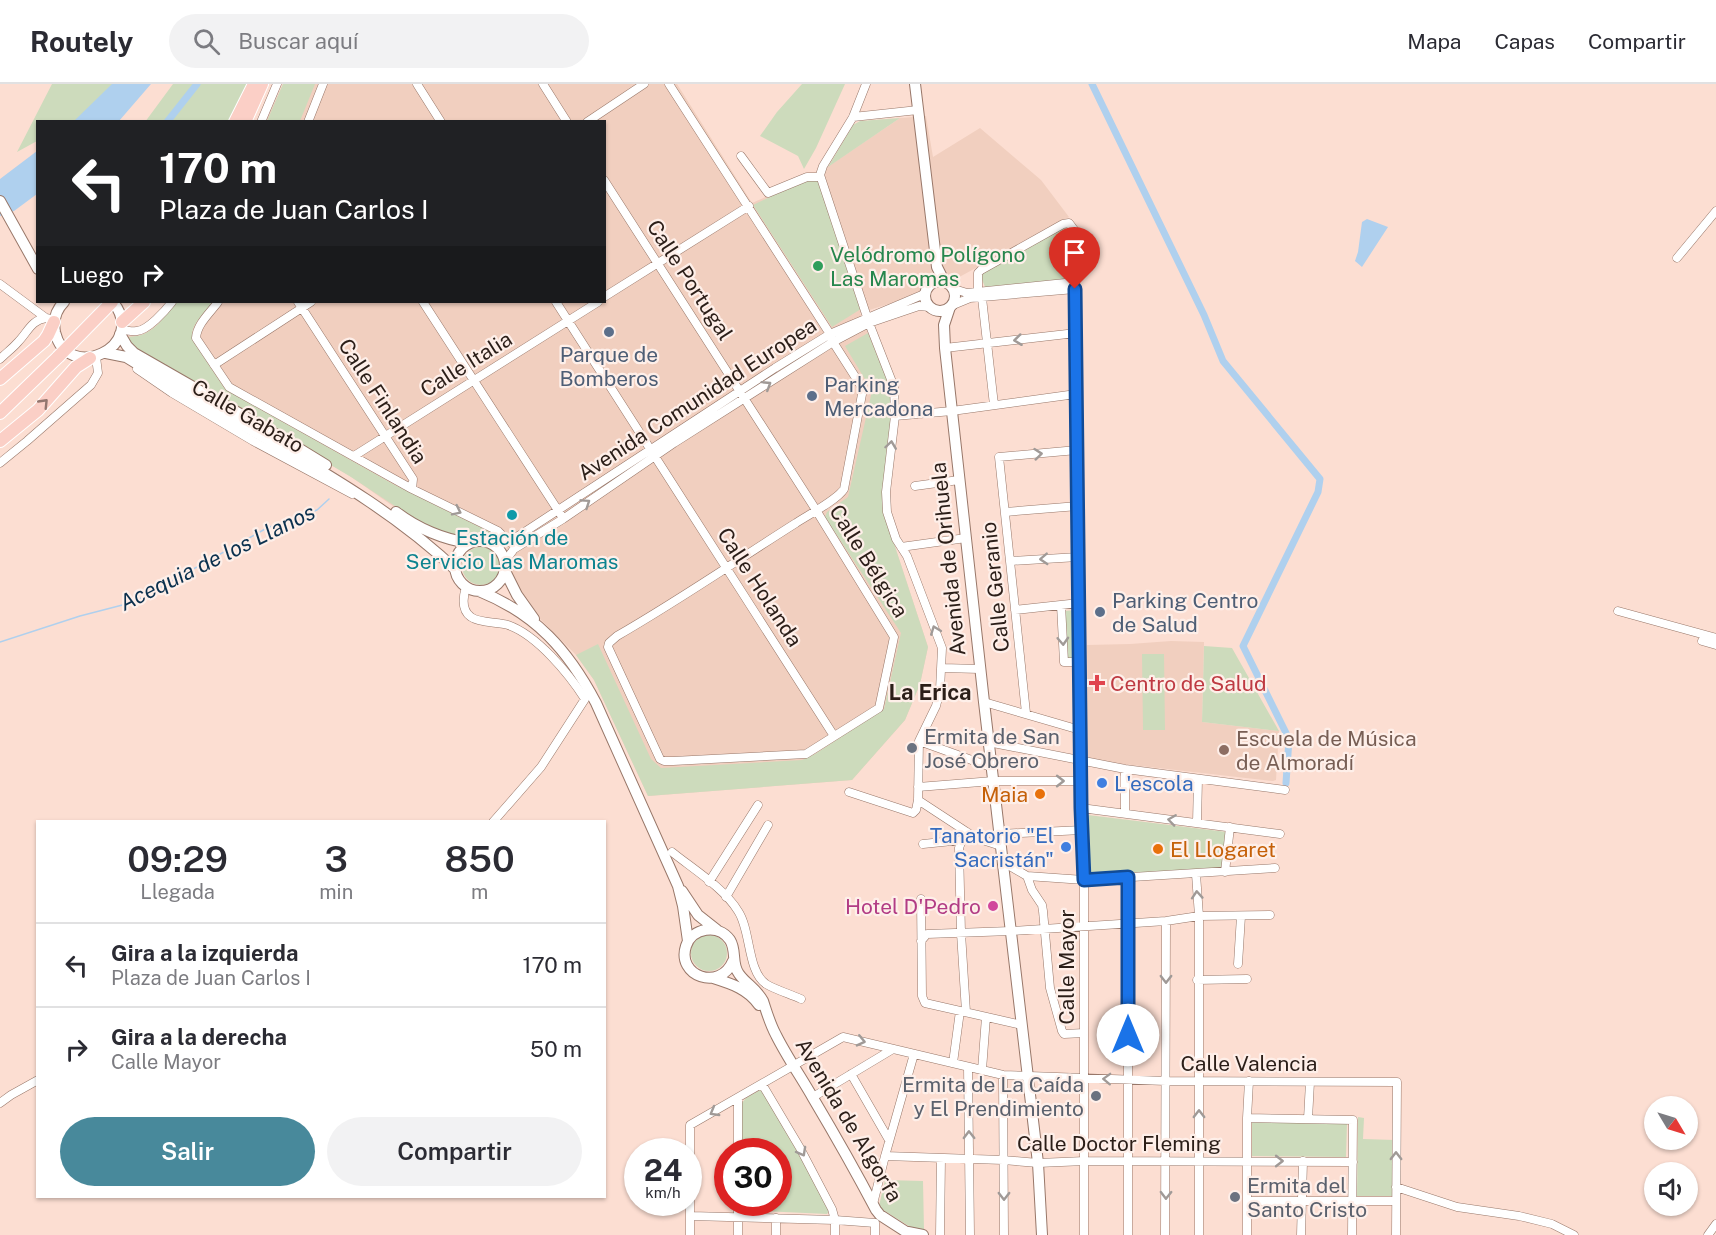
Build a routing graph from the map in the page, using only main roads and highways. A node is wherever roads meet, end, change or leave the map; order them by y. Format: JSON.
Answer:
{"nodes":[{"id":1,"x":254,"y":84,"type":"edge"},
{"id":2,"x":260,"y":84,"type":"edge"},
{"id":3,"x":915,"y":84,"type":"edge"},
{"id":4,"x":236,"y":120,"type":"edge"},
{"id":5,"x":244,"y":120,"type":"edge"},
{"id":6,"x":0,"y":201,"type":"edge"},
{"id":7,"x":36,"y":265,"type":"edge"},
{"id":8,"x":934,"y":285,"type":"junction"},
{"id":9,"x":53,"y":303,"type":"edge"},
{"id":10,"x":63,"y":303,"type":"edge"},
{"id":11,"x":112,"y":303,"type":"edge"},
{"id":12,"x":114,"y":303,"type":"edge"},
{"id":13,"x":143,"y":303,"type":"edge"},
{"id":14,"x":952,"y":306,"type":"junction"},
{"id":15,"x":933,"y":309,"type":"junction"},
{"id":16,"x":53,"y":318,"type":"junction"},
{"id":17,"x":944,"y":325,"type":"junction"},
{"id":18,"x":121,"y":328,"type":"junction"},
{"id":19,"x":102,"y":356,"type":"junction"},
{"id":20,"x":0,"y":379,"type":"edge"},
{"id":21,"x":0,"y":413,"type":"edge"},
{"id":22,"x":0,"y":441,"type":"edge"},
{"id":23,"x":470,"y":543,"type":"junction"},
{"id":24,"x":505,"y":566,"type":"junction"},
{"id":25,"x":456,"y":570,"type":"junction"},
{"id":26,"x":479,"y":591,"type":"junction"},
{"id":27,"x":544,"y":630,"type":"junction"},
{"id":28,"x":678,"y":886,"type":"junction"},
{"id":29,"x":718,"y":931,"type":"junction"},
{"id":30,"x":688,"y":941,"type":"junction"},
{"id":31,"x":733,"y":957,"type":"junction"},
{"id":32,"x":713,"y":978,"type":"junction"},
{"id":33,"x":767,"y":1015,"type":"junction"},
{"id":34,"x":909,"y":1234,"type":"edge"},
{"id":35,"x":923,"y":1235,"type":"edge"},
{"id":36,"x":1042,"y":1235,"type":"edge"}],
"edges":[{"from":1,"to":4,"type":"main road"},
{"from":2,"to":5,"type":"main road"},
{"from":3,"to":8,"type":"main road"},
{"from":6,"to":7,"type":"main road"},
{"from":8,"to":14,"type":"main road"},
{"from":8,"to":15,"type":"main road"},
{"from":9,"to":16,"type":"main road"},
{"from":10,"to":16,"type":"main road"},
{"from":11,"to":21,"type":"main road","bridge":true},
{"from":12,"to":18,"type":"main road"},
{"from":13,"to":18,"type":"main road"},
{"from":14,"to":15,"type":"main road"},
{"from":14,"to":17,"type":"main road","name":"Avenida de Orihuela"},
{"from":15,"to":17,"type":"main road","name":"Avenida de Orihuela"},
{"from":16,"to":19,"type":"main road"},
{"from":16,"to":20,"type":"main road"},
{"from":17,"to":36,"type":"main road","name":"Avenida de Orihuela"},
{"from":18,"to":19,"type":"main road"},
{"from":18,"to":23,"type":"main road"},
{"from":22,"to":19,"type":"main road","one_way":true},
{"from":19,"to":25,"type":"main road"},
{"from":23,"to":24,"type":"main road"},
{"from":23,"to":25,"type":"main road"},
{"from":24,"to":26,"type":"main road"},
{"from":24,"to":27,"type":"main road"},
{"from":25,"to":26,"type":"main road"},
{"from":26,"to":27,"type":"main road"},
{"from":27,"to":28,"type":"main road"},
{"from":28,"to":29,"type":"main road"},
{"from":28,"to":30,"type":"main road"},
{"from":29,"to":30,"type":"main road"},
{"from":29,"to":31,"type":"main road"},
{"from":30,"to":32,"type":"main road"},
{"from":31,"to":32,"type":"main road"},
{"from":31,"to":33,"type":"main road","name":"Avenida de Algorfa"},
{"from":32,"to":33,"type":"main road","name":"Avenida de Algorfa"},
{"from":33,"to":34,"type":"main road","name":"Avenida de Algorfa"},
{"from":34,"to":35,"type":"main road","name":"Avenida de Algorfa"}]}
